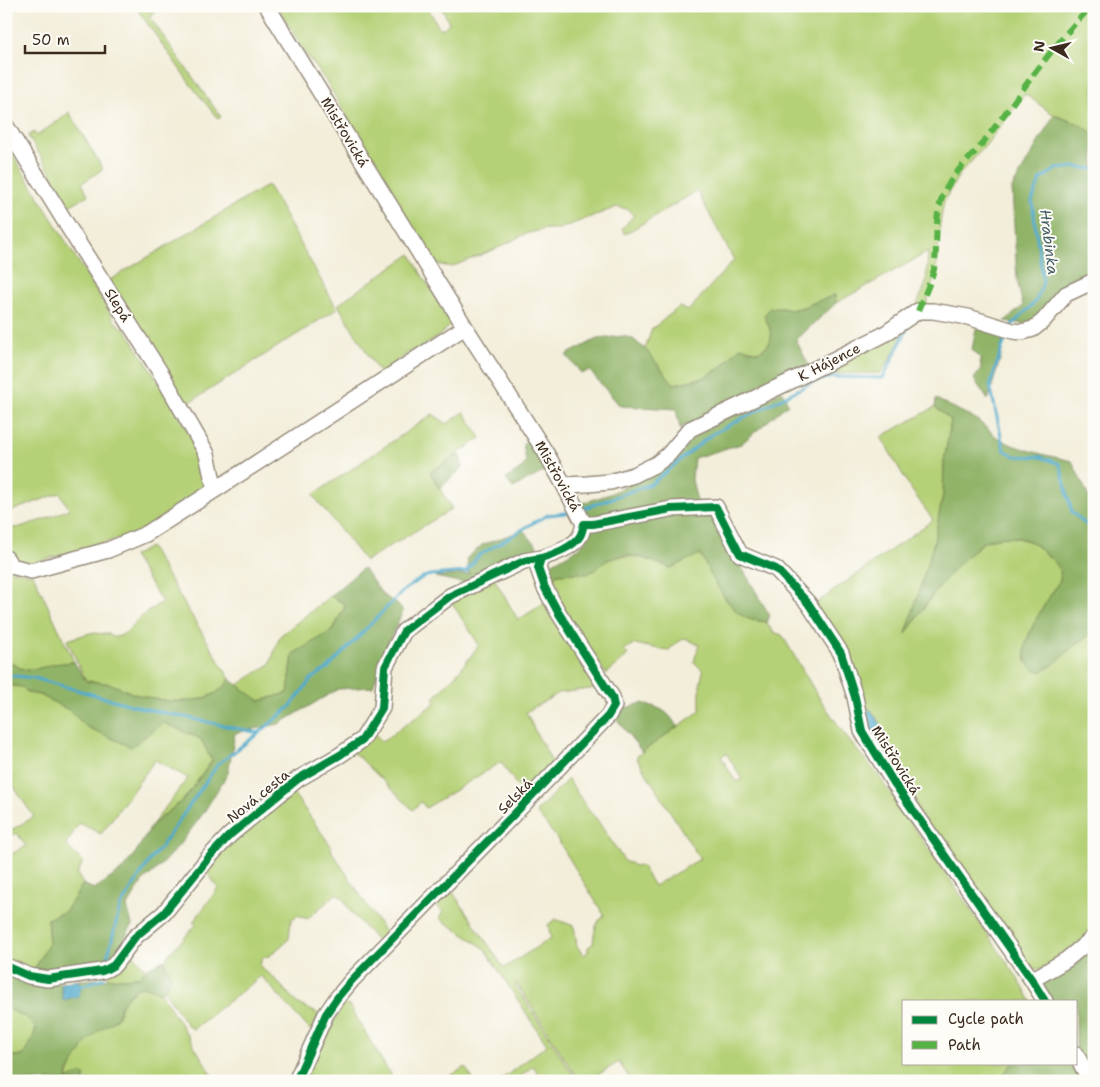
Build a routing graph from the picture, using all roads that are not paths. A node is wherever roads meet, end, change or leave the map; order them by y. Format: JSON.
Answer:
{"nodes":[{"id":1,"x":267,"y":6,"type":"edge"},
{"id":2,"x":6,"y":126,"type":"edge"},
{"id":3,"x":1094,"y":281,"type":"edge"},
{"id":4,"x":465,"y":327,"type":"junction"},
{"id":5,"x":564,"y":485,"type":"junction"},
{"id":6,"x":215,"y":490,"type":"junction"},
{"id":7,"x":579,"y":515,"type":"junction"},
{"id":8,"x":6,"y":558,"type":"edge"},
{"id":9,"x":540,"y":558,"type":"junction"},
{"id":10,"x":1094,"y":937,"type":"edge"},
{"id":11,"x":6,"y":966,"type":"edge"},
{"id":12,"x":1032,"y":980,"type":"junction"},
{"id":13,"x":1043,"y":1000,"type":"edge"},
{"id":14,"x":1078,"y":1058,"type":"edge"},
{"id":15,"x":296,"y":1081,"type":"edge"},
{"id":16,"x":1090,"y":1081,"type":"edge"}],
"edges":[{"from":1,"to":4,"type":"street","name":"Mistřovická"},
{"from":2,"to":6,"type":"street","name":"Slepá"},
{"from":3,"to":5,"type":"street","name":"K Hájence"},
{"from":4,"to":5,"type":"street","name":"Mistřovická"},
{"from":4,"to":6,"type":"street"},
{"from":5,"to":7,"type":"street","name":"Mistřovická"},
{"from":6,"to":8,"type":"street"},
{"from":7,"to":9,"type":"street"},
{"from":7,"to":12,"type":"street","name":"Mistřovická"},
{"from":9,"to":11,"type":"street","name":"Nová cesta"},
{"from":9,"to":15,"type":"street","name":"Selská"},
{"from":10,"to":12,"type":"street"},
{"from":12,"to":13,"type":"street","name":"Mistřovická"},
{"from":14,"to":16,"type":"street"}]}
